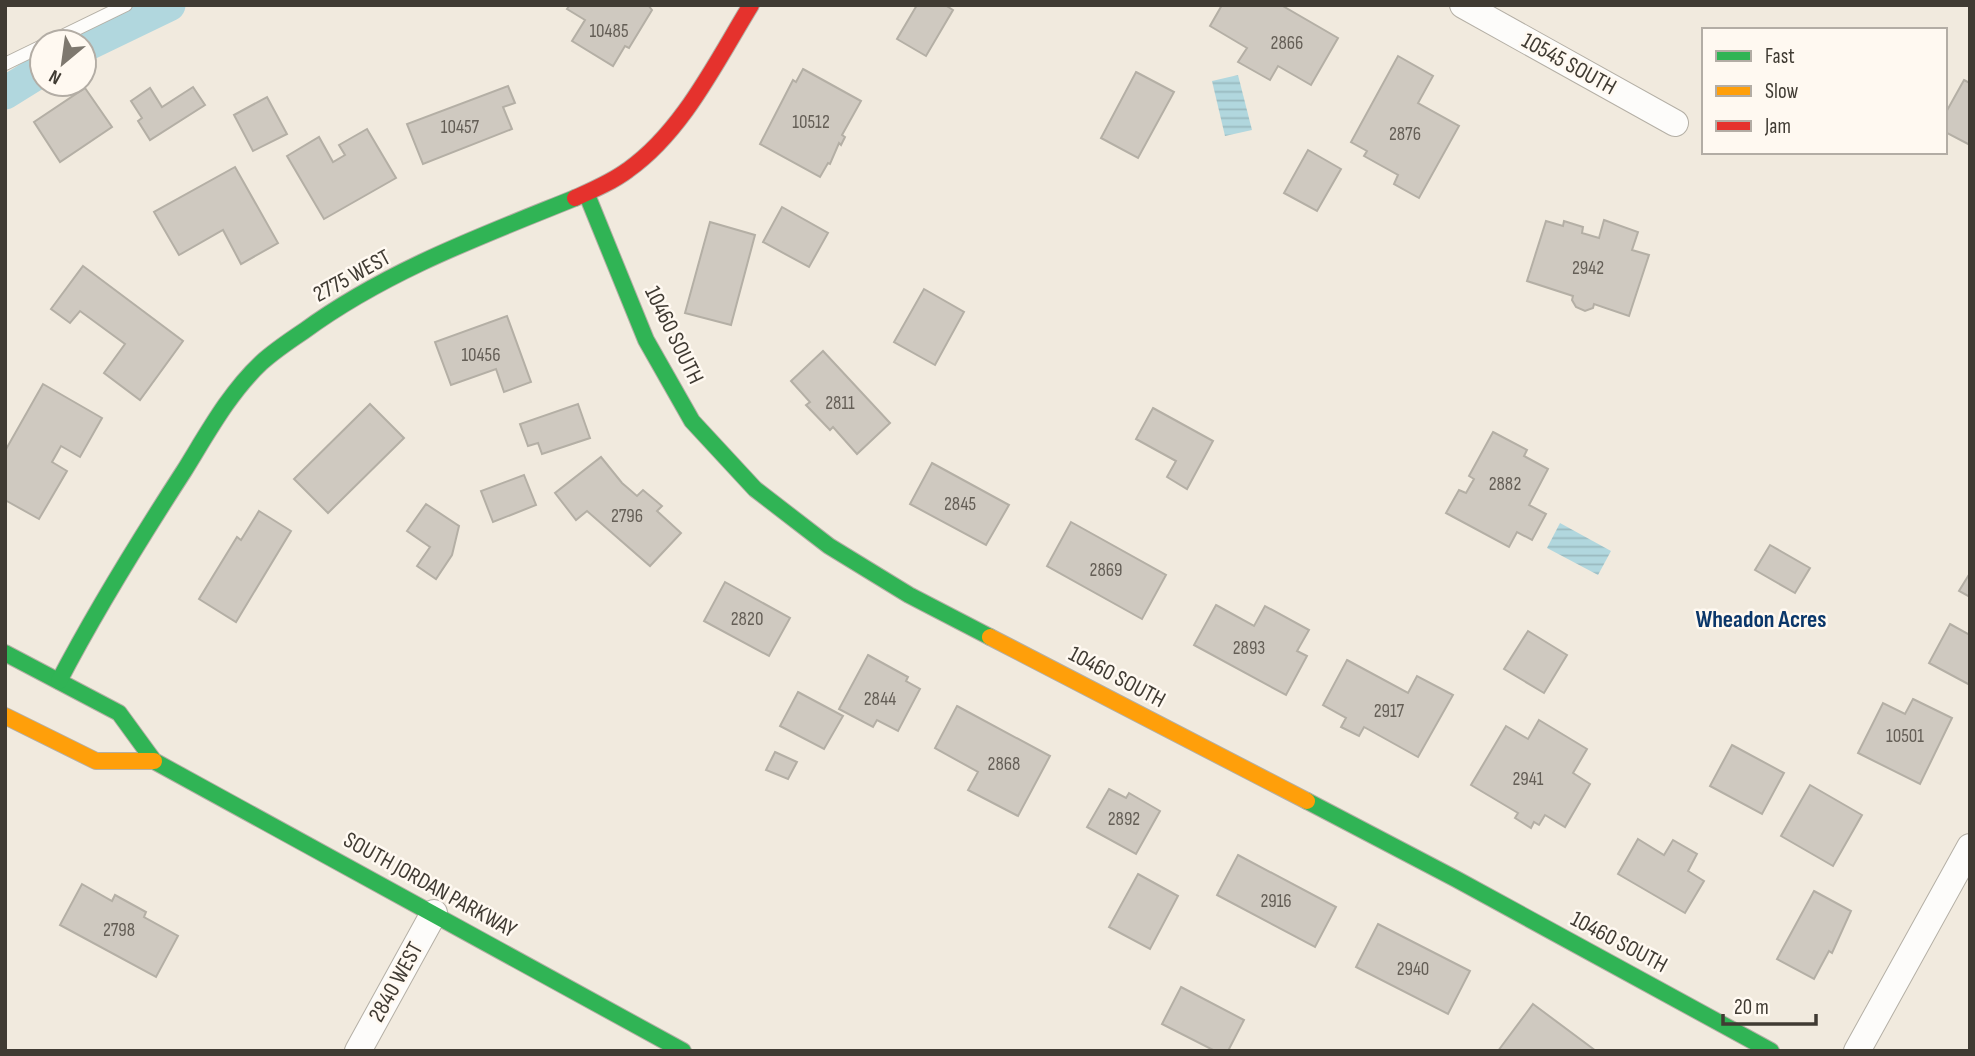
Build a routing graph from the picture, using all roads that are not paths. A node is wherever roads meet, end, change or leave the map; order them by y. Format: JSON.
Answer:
{"nodes":[{"id":1,"x":126,"y":5,"type":"edge"},
{"id":2,"x":751,"y":5,"type":"edge"},
{"id":3,"x":1463,"y":5,"type":"edge"},
{"id":4,"x":79,"y":28,"type":"edge"},
{"id":5,"x":28,"y":53,"type":"edge"},
{"id":6,"x":5,"y":64,"type":"edge"},
{"id":7,"x":1675,"y":123,"type":"dead end"},
{"id":8,"x":587,"y":195,"type":"junction"},
{"id":9,"x":5,"y":653,"type":"edge"},
{"id":10,"x":59,"y":681,"type":"junction"},
{"id":11,"x":5,"y":716,"type":"edge"},
{"id":12,"x":154,"y":761,"type":"junction"},
{"id":13,"x":1970,"y":847,"type":"edge"},
{"id":14,"x":434,"y":913,"type":"junction"},
{"id":15,"x":358,"y":1051,"type":"edge"},
{"id":16,"x":682,"y":1051,"type":"edge"},
{"id":17,"x":1771,"y":1051,"type":"edge"},
{"id":18,"x":1857,"y":1051,"type":"edge"}],
"edges":[{"from":1,"to":4,"type":"lane"},
{"from":2,"to":8,"type":"street","name":"2775 WEST"},
{"from":3,"to":7,"type":"street","name":"10545 SOUTH"},
{"from":5,"to":6,"type":"lane"},
{"from":8,"to":10,"type":"street","name":"2775 WEST"},
{"from":8,"to":17,"type":"street","name":"10460 SOUTH"},
{"from":9,"to":10,"type":"street","name":"SOUTH JORDAN PARKWAY"},
{"from":10,"to":12,"type":"street","name":"SOUTH JORDAN PARKWAY"},
{"from":11,"to":12,"type":"street","name":"SOUTH JORDAN PARKWAY"},
{"from":12,"to":14,"type":"street","name":"SOUTH JORDAN PARKWAY"},
{"from":13,"to":18,"type":"street"},
{"from":14,"to":15,"type":"street","name":"2840 WEST"},
{"from":14,"to":16,"type":"street","name":"SOUTH JORDAN PARKWAY"}]}
